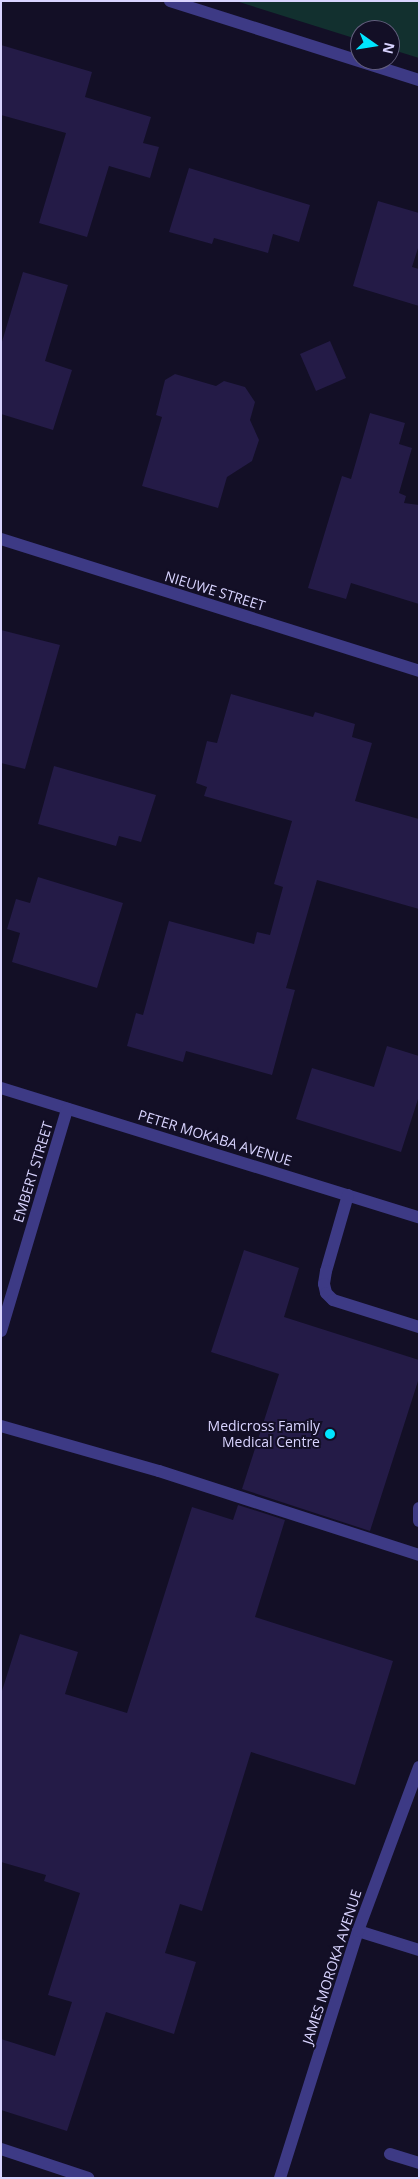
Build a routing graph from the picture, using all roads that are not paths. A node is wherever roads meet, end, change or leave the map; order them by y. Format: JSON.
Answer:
{"nodes":[{"id":1,"x":170,"y":1,"type":"edge"},
{"id":2,"x":419,"y":80,"type":"edge"},
{"id":3,"x":1,"y":539,"type":"edge"},
{"id":4,"x":419,"y":670,"type":"edge"},
{"id":5,"x":1,"y":1088,"type":"edge"},
{"id":6,"x":67,"y":1109,"type":"junction"},
{"id":7,"x":348,"y":1195,"type":"junction"},
{"id":8,"x":419,"y":1217,"type":"edge"},
{"id":9,"x":419,"y":1327,"type":"edge"},
{"id":10,"x":1,"y":1331,"type":"edge"},
{"id":11,"x":1,"y":1426,"type":"edge"},
{"id":12,"x":419,"y":1508,"type":"edge"},
{"id":13,"x":419,"y":1521,"type":"edge"},
{"id":14,"x":419,"y":1555,"type":"edge"},
{"id":15,"x":419,"y":1768,"type":"edge"},
{"id":16,"x":358,"y":1931,"type":"junction"},
{"id":17,"x":419,"y":1950,"type":"edge"},
{"id":18,"x":1,"y":2150,"type":"edge"},
{"id":19,"x":390,"y":2154,"type":"dead end"},
{"id":20,"x":419,"y":2163,"type":"edge"},
{"id":21,"x":88,"y":2178,"type":"edge"},
{"id":22,"x":280,"y":2178,"type":"edge"}],
"edges":[{"from":1,"to":2,"type":"street"},
{"from":3,"to":4,"type":"street","name":"NIEUWE STREET"},
{"from":5,"to":6,"type":"street","name":"PETER MOKABA AVENUE"},
{"from":6,"to":7,"type":"street","name":"PETER MOKABA AVENUE"},
{"from":6,"to":10,"type":"street","name":"EMBERT STREET"},
{"from":7,"to":8,"type":"street","name":"PETER MOKABA AVENUE"},
{"from":7,"to":9,"type":"street"},
{"from":11,"to":14,"type":"street"},
{"from":12,"to":13,"type":"street"},
{"from":15,"to":16,"type":"street","name":"JAMES MOROKA AVENUE"},
{"from":16,"to":17,"type":"street"},
{"from":16,"to":22,"type":"street","name":"JAMES MOROKA AVENUE"},
{"from":18,"to":21,"type":"street"},
{"from":19,"to":20,"type":"street"}]}
